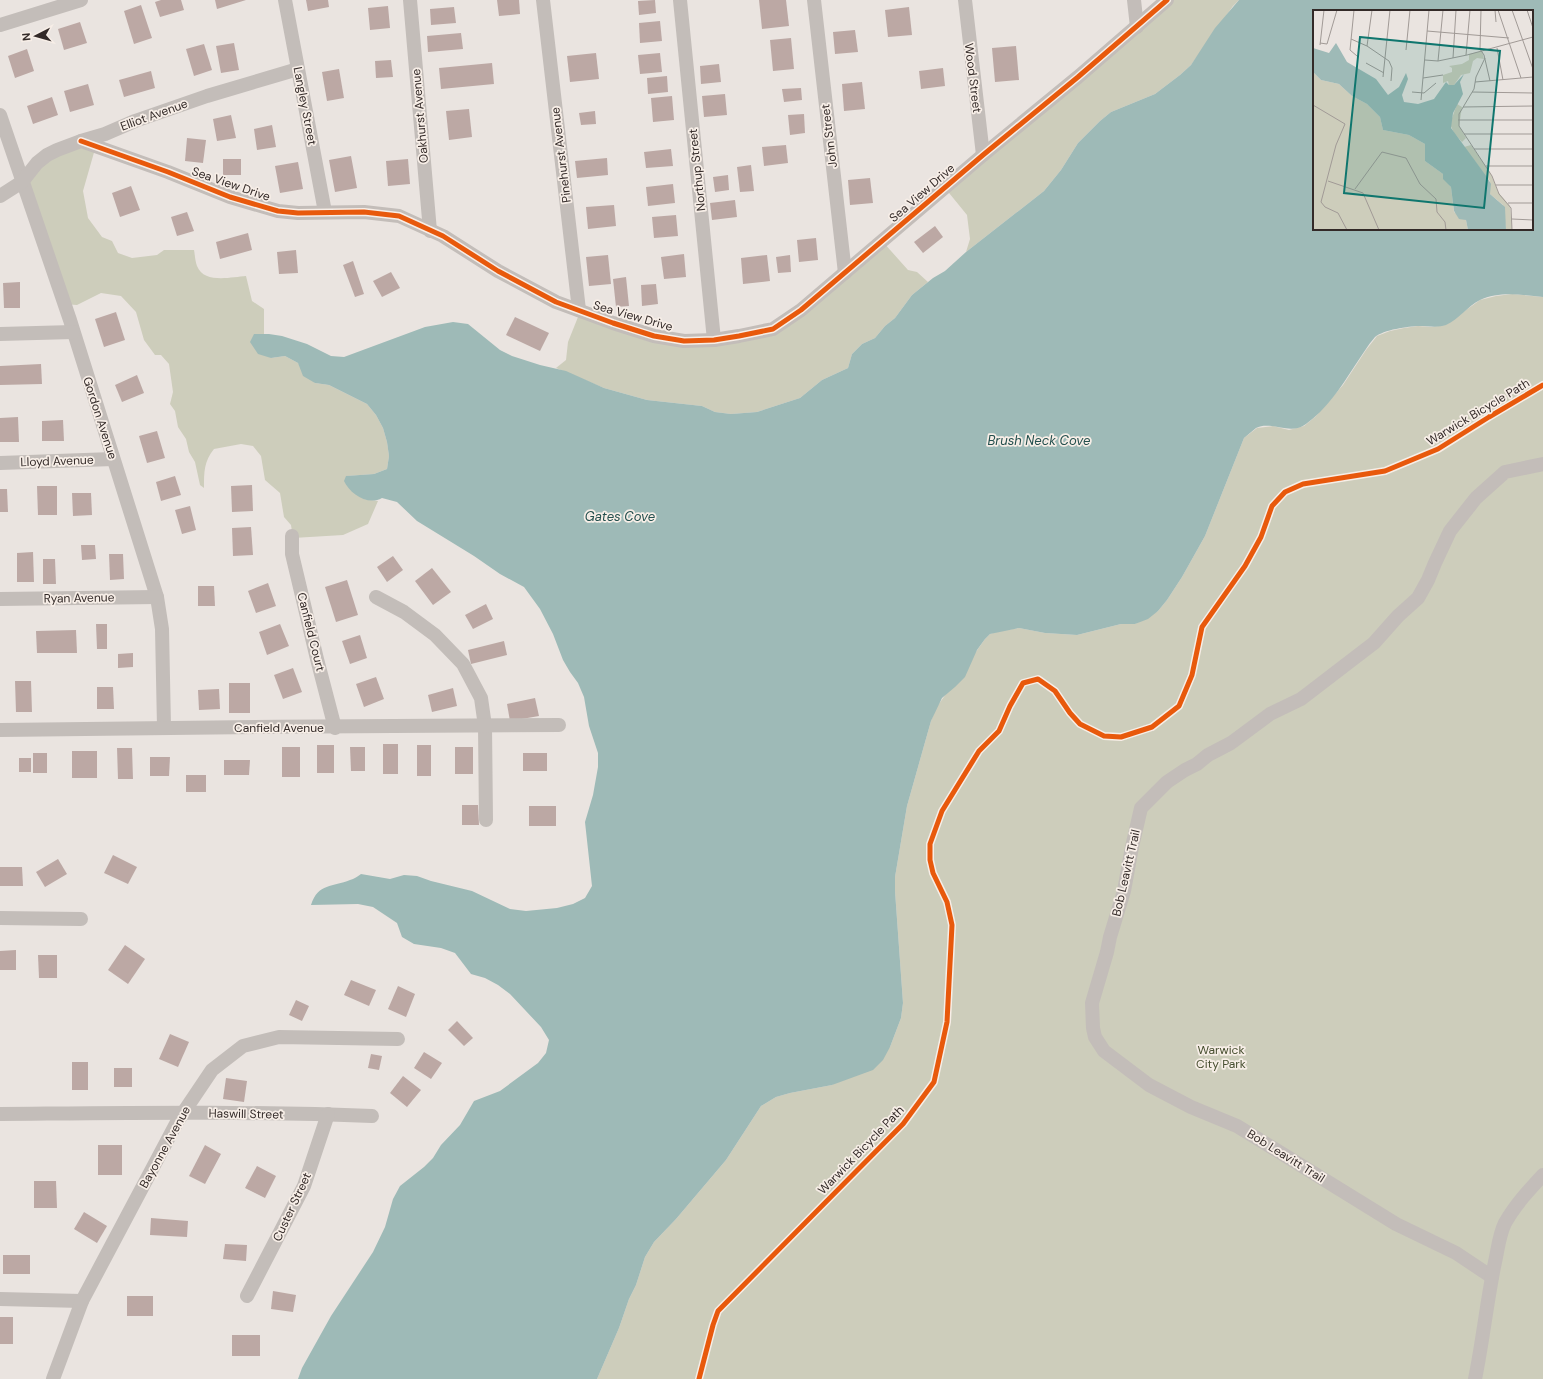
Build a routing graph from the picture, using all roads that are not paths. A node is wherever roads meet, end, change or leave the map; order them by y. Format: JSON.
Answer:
{"nodes":[{"id":1,"x":81,"y":0,"type":"edge"},
{"id":2,"x":285,"y":0,"type":"edge"},
{"id":3,"x":410,"y":0,"type":"edge"},
{"id":4,"x":543,"y":0,"type":"edge"},
{"id":5,"x":680,"y":0,"type":"edge"},
{"id":6,"x":814,"y":0,"type":"edge"},
{"id":7,"x":964,"y":0,"type":"edge"},
{"id":8,"x":1134,"y":0,"type":"edge"},
{"id":9,"x":1167,"y":0,"type":"edge"},
{"id":10,"x":0,"y":25,"type":"edge"},
{"id":11,"x":1137,"y":27,"type":"junction"},
{"id":12,"x":298,"y":68,"type":"junction"},
{"id":13,"x":0,"y":115,"type":"edge"},
{"id":14,"x":81,"y":141,"type":"junction"},
{"id":15,"x":983,"y":155,"type":"junction"},
{"id":16,"x":22,"y":182,"type":"junction"},
{"id":17,"x":0,"y":196,"type":"edge"},
{"id":18,"x":326,"y":212,"type":"junction"},
{"id":19,"x":430,"y":231,"type":"junction"},
{"id":20,"x":845,"y":273,"type":"junction"},
{"id":21,"x":579,"y":310,"type":"junction"},
{"id":22,"x":72,"y":332,"type":"junction"},
{"id":23,"x":0,"y":334,"type":"edge"},
{"id":24,"x":714,"y":340,"type":"junction"},
{"id":25,"x":113,"y":459,"type":"junction"},
{"id":26,"x":0,"y":463,"type":"edge"},
{"id":27,"x":1543,"y":464,"type":"edge"},
{"id":28,"x":292,"y":536,"type":"dead end"},
{"id":29,"x":157,"y":597,"type":"junction"},
{"id":30,"x":376,"y":597,"type":"dead end"},
{"id":31,"x":0,"y":599,"type":"edge"},
{"id":32,"x":559,"y":725,"type":"dead end"},
{"id":33,"x":485,"y":726,"type":"junction"},
{"id":34,"x":164,"y":728,"type":"junction"},
{"id":35,"x":335,"y":728,"type":"junction"},
{"id":36,"x":0,"y":730,"type":"edge"},
{"id":37,"x":486,"y":820,"type":"dead end"},
{"id":38,"x":0,"y":918,"type":"edge"},
{"id":39,"x":81,"y":918,"type":"dead end"},
{"id":40,"x":398,"y":1039,"type":"dead end"},
{"id":41,"x":182,"y":1113,"type":"junction"},
{"id":42,"x":0,"y":1114,"type":"edge"},
{"id":43,"x":328,"y":1114,"type":"junction"},
{"id":44,"x":372,"y":1116,"type":"dead end"},
{"id":45,"x":1543,"y":1175,"type":"edge"},
{"id":46,"x":1492,"y":1277,"type":"junction"},
{"id":47,"x":247,"y":1296,"type":"dead end"},
{"id":48,"x":0,"y":1299,"type":"edge"},
{"id":49,"x":82,"y":1301,"type":"junction"},
{"id":50,"x":53,"y":1379,"type":"edge"},
{"id":51,"x":1475,"y":1379,"type":"edge"}],
"edges":[{"from":1,"to":10,"type":"street"},
{"from":2,"to":12,"type":"street","name":"Langley Street"},
{"from":3,"to":19,"type":"street","name":"Oakhurst Avenue"},
{"from":4,"to":21,"type":"street","name":"Pinehurst Avenue"},
{"from":5,"to":24,"type":"street","name":"Northup Street"},
{"from":6,"to":20,"type":"street","name":"John Street"},
{"from":7,"to":15,"type":"street","name":"Wood Street"},
{"from":8,"to":11,"type":"street"},
{"from":9,"to":11,"type":"street","name":"Sea View Drive"},
{"from":11,"to":15,"type":"street","name":"Sea View Drive"},
{"from":12,"to":14,"type":"street","name":"Elliot Avenue"},
{"from":12,"to":18,"type":"street","name":"Langley Street"},
{"from":13,"to":16,"type":"street","name":"Gordon Avenue"},
{"from":14,"to":16,"type":"street","name":"Elliot Avenue"},
{"from":14,"to":18,"type":"street","name":"Sea View Drive"},
{"from":15,"to":20,"type":"street","name":"Sea View Drive"},
{"from":16,"to":17,"type":"street","name":"Elliot Avenue"},
{"from":16,"to":22,"type":"street","name":"Gordon Avenue"},
{"from":18,"to":19,"type":"street","name":"Sea View Drive"},
{"from":19,"to":21,"type":"street","name":"Sea View Drive"},
{"from":20,"to":24,"type":"street","name":"Sea View Drive"},
{"from":21,"to":24,"type":"street","name":"Sea View Drive"},
{"from":22,"to":23,"type":"street"},
{"from":22,"to":25,"type":"street","name":"Gordon Avenue"},
{"from":25,"to":26,"type":"street","name":"Lloyd Avenue"},
{"from":25,"to":29,"type":"street","name":"Gordon Avenue"},
{"from":27,"to":46,"type":"street","name":"Bob Leavitt Trail"},
{"from":28,"to":35,"type":"street","name":"Canfield Court"},
{"from":29,"to":31,"type":"street","name":"Ryan Avenue"},
{"from":29,"to":34,"type":"street","name":"Gordon Avenue"},
{"from":30,"to":33,"type":"street"},
{"from":32,"to":33,"type":"street","name":"Canfield Avenue"},
{"from":33,"to":35,"type":"street","name":"Canfield Avenue"},
{"from":33,"to":37,"type":"street"},
{"from":34,"to":35,"type":"street","name":"Canfield Avenue"},
{"from":34,"to":36,"type":"street","name":"Canfield Avenue"},
{"from":38,"to":39,"type":"street"},
{"from":40,"to":41,"type":"street","name":"Bayonne Avenue"},
{"from":41,"to":42,"type":"street","name":"Haswill Street"},
{"from":41,"to":43,"type":"street","name":"Haswill Street"},
{"from":41,"to":49,"type":"street","name":"Bayonne Avenue"},
{"from":43,"to":44,"type":"street","name":"Haswill Street"},
{"from":43,"to":47,"type":"street","name":"Custer Street"},
{"from":45,"to":46,"type":"street"},
{"from":46,"to":51,"type":"street"},
{"from":48,"to":49,"type":"street"},
{"from":49,"to":50,"type":"street","name":"Bayonne Avenue"}]}
